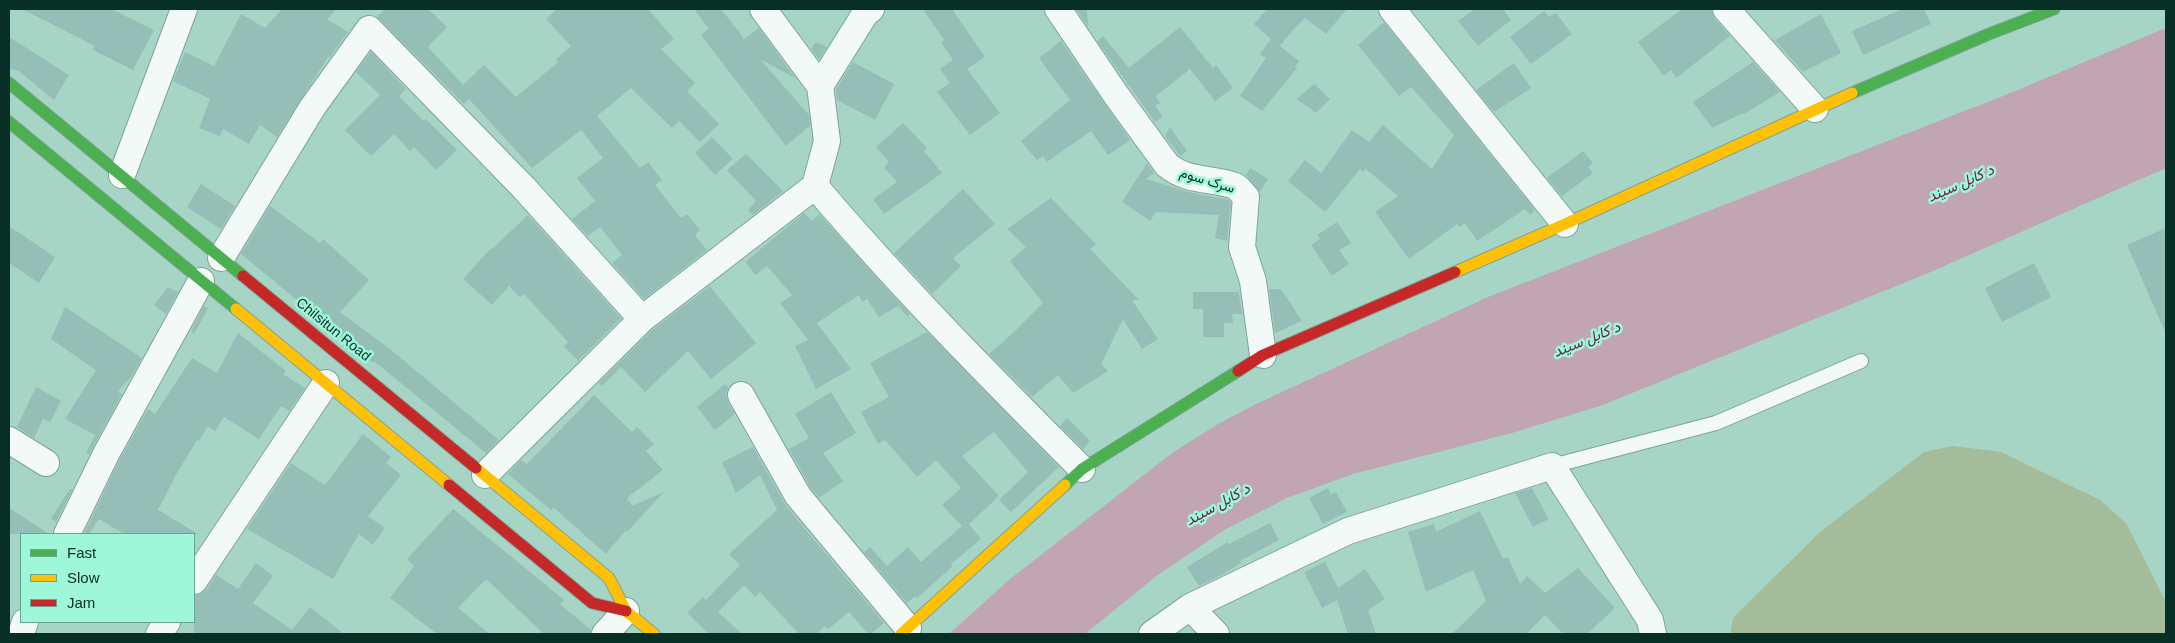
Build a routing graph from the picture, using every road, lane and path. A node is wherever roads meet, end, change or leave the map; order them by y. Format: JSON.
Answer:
{"nodes":[{"id":1,"x":184,"y":9,"type":"edge"},
{"id":2,"x":762,"y":9,"type":"edge"},
{"id":3,"x":871,"y":9,"type":"edge"},
{"id":4,"x":1058,"y":9,"type":"edge"},
{"id":5,"x":1392,"y":9,"type":"edge"},
{"id":6,"x":1726,"y":9,"type":"edge"},
{"id":7,"x":2054,"y":9,"type":"edge"},
{"id":8,"x":9,"y":83,"type":"edge"},
{"id":9,"x":820,"y":86,"type":"junction"},
{"id":10,"x":1815,"y":109,"type":"junction"},
{"id":11,"x":9,"y":122,"type":"edge"},
{"id":12,"x":122,"y":176,"type":"junction"},
{"id":13,"x":815,"y":186,"type":"junction"},
{"id":14,"x":1565,"y":224,"type":"junction"},
{"id":15,"x":221,"y":258,"type":"junction"},
{"id":16,"x":201,"y":281,"type":"junction"},
{"id":17,"x":642,"y":319,"type":"junction"},
{"id":18,"x":1263,"y":355,"type":"junction"},
{"id":19,"x":1861,"y":361,"type":"dead end"},
{"id":20,"x":326,"y":383,"type":"junction"},
{"id":21,"x":741,"y":395,"type":"dead end"},
{"id":22,"x":9,"y":440,"type":"edge"},
{"id":23,"x":46,"y":463,"type":"dead end"},
{"id":24,"x":1552,"y":466,"type":"junction"},
{"id":25,"x":1082,"y":469,"type":"junction"},
{"id":26,"x":485,"y":475,"type":"junction"},
{"id":27,"x":68,"y":533,"type":"edge"},
{"id":28,"x":195,"y":580,"type":"edge"},
{"id":29,"x":1190,"y":607,"type":"junction"},
{"id":30,"x":626,"y":611,"type":"junction"},
{"id":31,"x":166,"y":623,"type":"edge"},
{"id":32,"x":904,"y":631,"type":"edge"},
{"id":33,"x":158,"y":634,"type":"edge"},
{"id":34,"x":605,"y":634,"type":"edge"},
{"id":35,"x":654,"y":634,"type":"edge"},
{"id":36,"x":1152,"y":634,"type":"edge"},
{"id":37,"x":1216,"y":634,"type":"edge"},
{"id":38,"x":1653,"y":634,"type":"edge"}],
"edges":[{"from":1,"to":12,"type":"street"},
{"from":2,"to":9,"type":"street"},
{"from":3,"to":9,"type":"street"},
{"from":4,"to":18,"type":"street","name":"سرک سوم"},
{"from":5,"to":14,"type":"street"},
{"from":6,"to":10,"type":"street"},
{"from":7,"to":10,"type":"main road"},
{"from":8,"to":12,"type":"main road","name":"Chilsitun Road"},
{"from":9,"to":13,"type":"street"},
{"from":10,"to":14,"type":"main road"},
{"from":11,"to":16,"type":"main road","name":"Chilsitun Road"},
{"from":12,"to":15,"type":"main road","name":"Chilsitun Road"},
{"from":13,"to":17,"type":"street"},
{"from":13,"to":25,"type":"street"},
{"from":14,"to":18,"type":"main road"},
{"from":15,"to":17,"type":"street"},
{"from":15,"to":26,"type":"main road","name":"Chilsitun Road"},
{"from":16,"to":20,"type":"main road","name":"Chilsitun Road"},
{"from":16,"to":27,"type":"street"},
{"from":17,"to":26,"type":"street"},
{"from":18,"to":25,"type":"main road"},
{"from":19,"to":24,"type":"lane"},
{"from":20,"to":28,"type":"street"},
{"from":20,"to":30,"type":"main road","name":"Chilsitun Road"},
{"from":21,"to":32,"type":"street"},
{"from":22,"to":23,"type":"street"},
{"from":24,"to":29,"type":"street"},
{"from":24,"to":38,"type":"street"},
{"from":25,"to":32,"type":"main road"},
{"from":26,"to":30,"type":"main road","name":"Chilsitun Road"},
{"from":29,"to":36,"type":"street"},
{"from":29,"to":37,"type":"street"},
{"from":30,"to":34,"type":"street"},
{"from":30,"to":35,"type":"main road","name":"Chilsitun Road"},
{"from":31,"to":33,"type":"street"}]}
